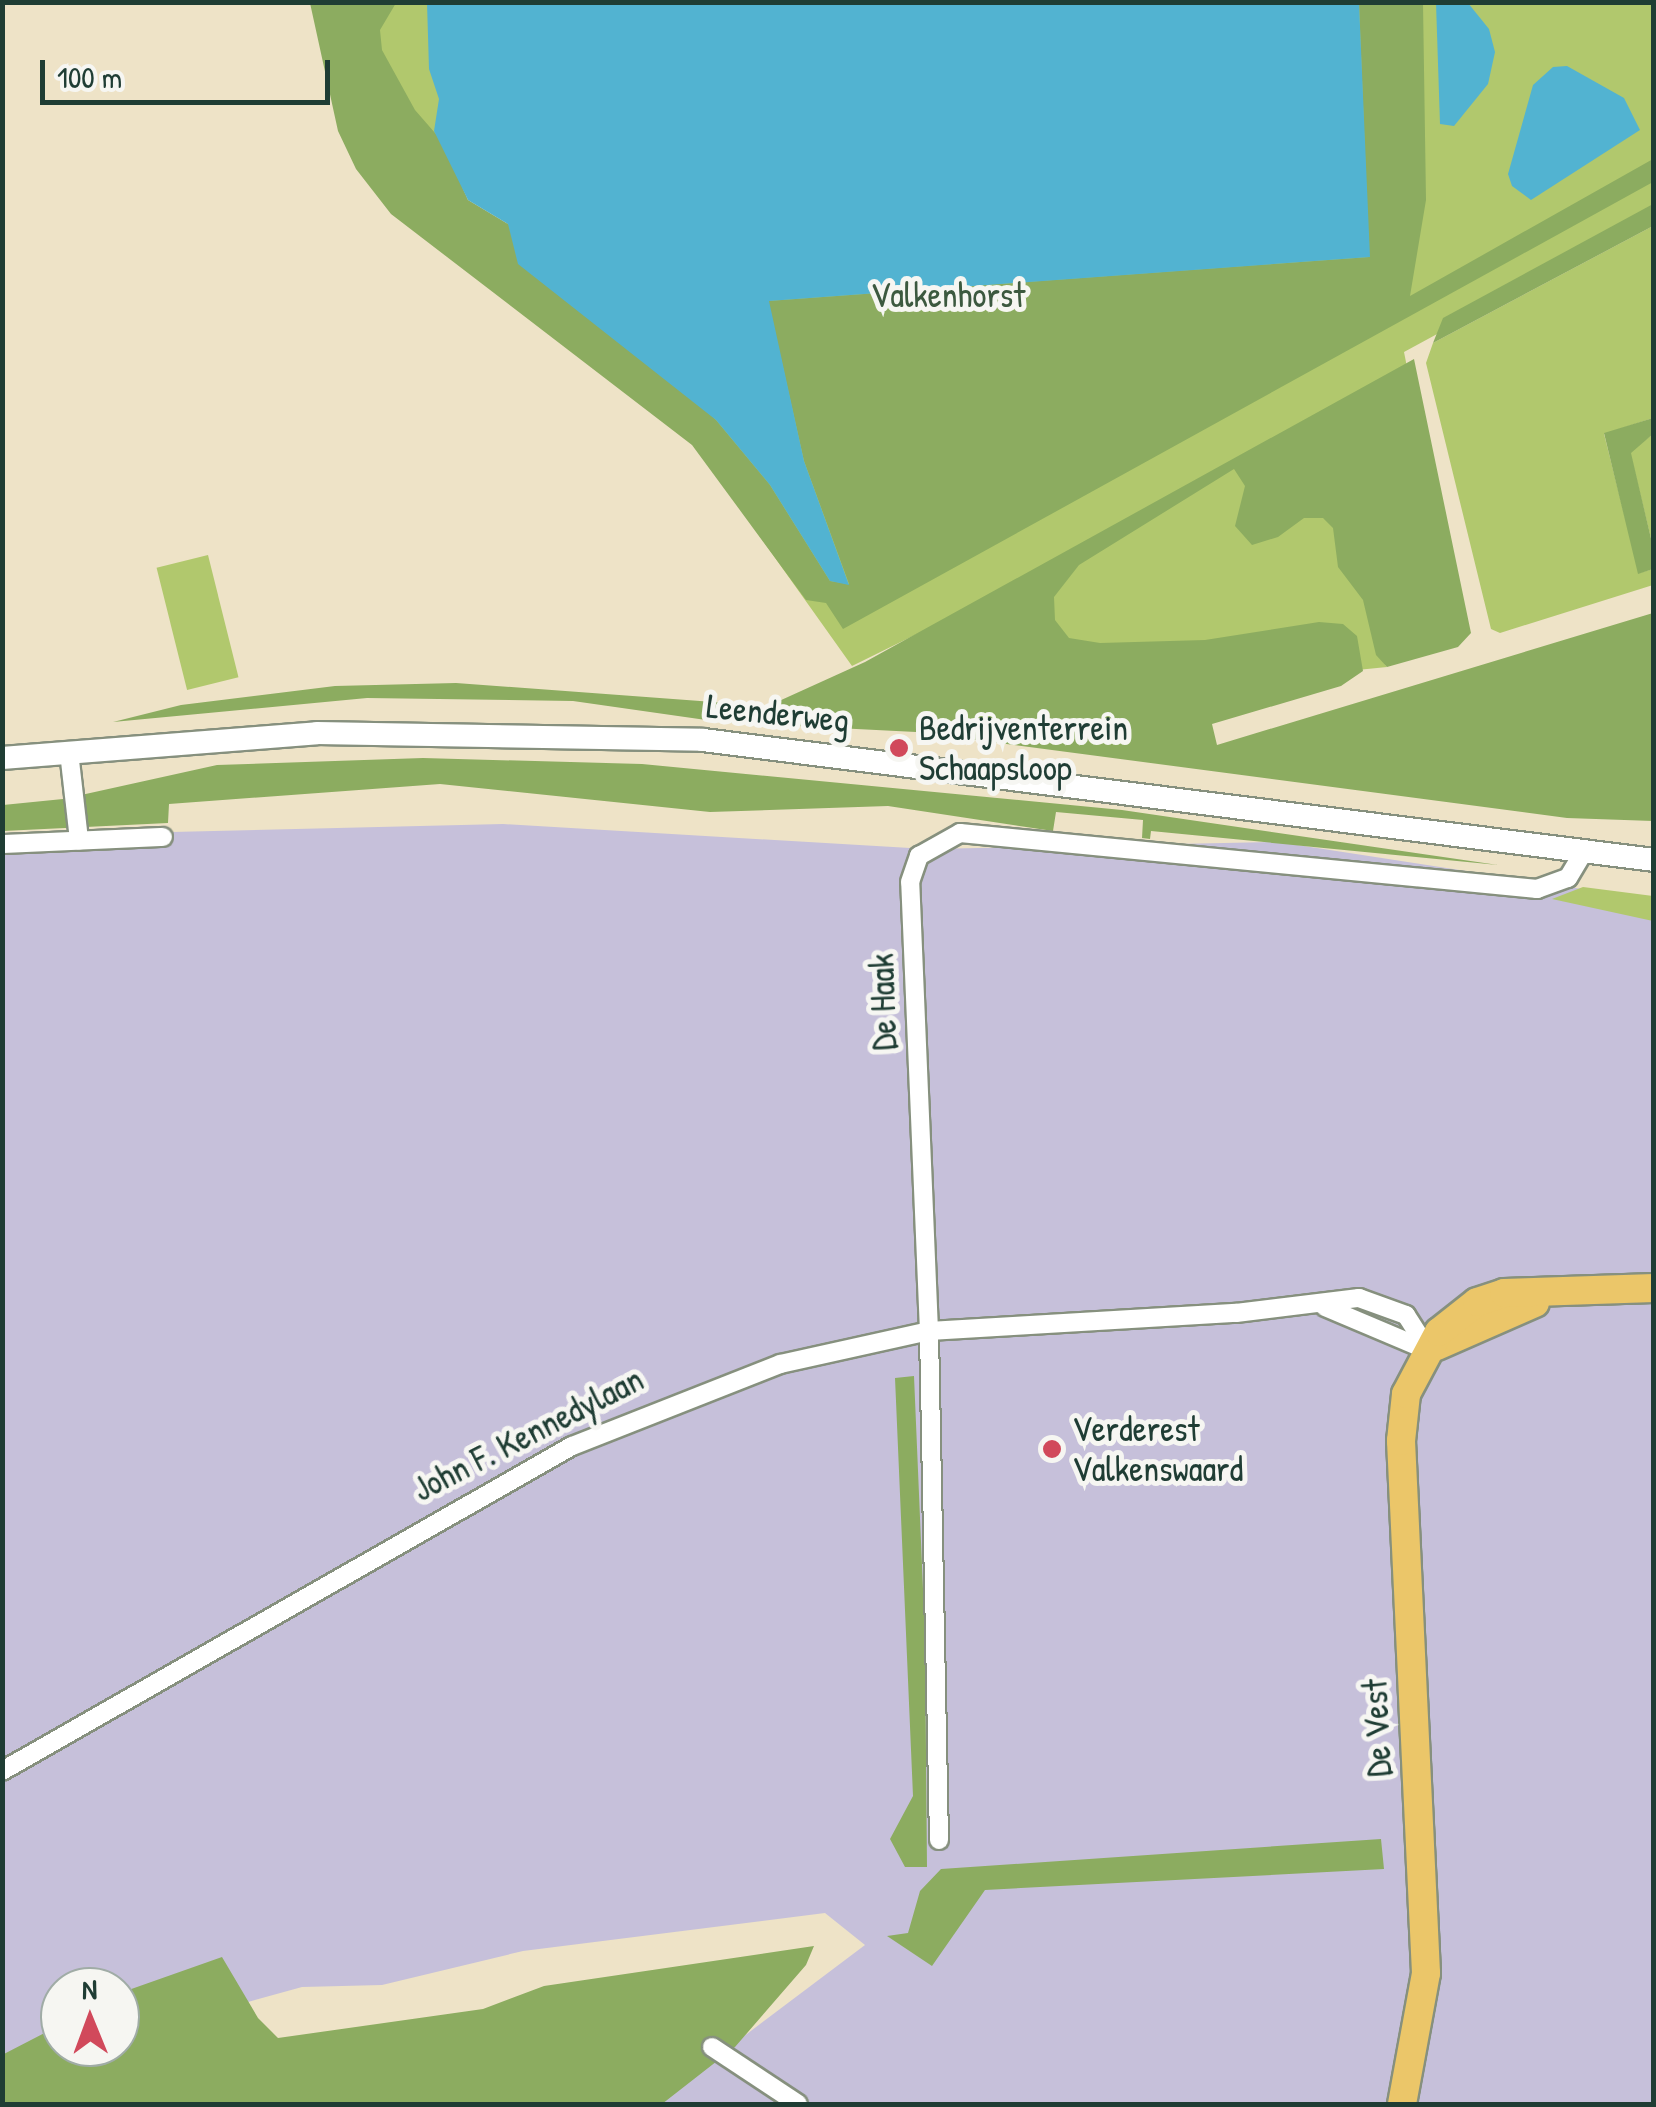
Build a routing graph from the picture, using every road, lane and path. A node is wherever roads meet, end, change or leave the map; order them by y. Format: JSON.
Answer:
{"nodes":[{"id":1,"x":69,"y":752,"type":"junction"},
{"id":2,"x":2,"y":758,"type":"edge"},
{"id":3,"x":163,"y":836,"type":"dead end"},
{"id":4,"x":79,"y":840,"type":"junction"},
{"id":5,"x":2,"y":844,"type":"edge"},
{"id":6,"x":1584,"y":851,"type":"junction"},
{"id":7,"x":1654,"y":860,"type":"edge"},
{"id":8,"x":1654,"y":1288,"type":"edge"},
{"id":9,"x":929,"y":1331,"type":"junction"},
{"id":10,"x":1429,"y":1351,"type":"junction"},
{"id":11,"x":2,"y":1771,"type":"edge"},
{"id":12,"x":938,"y":1840,"type":"dead end"},
{"id":13,"x":712,"y":2047,"type":"dead end"},
{"id":14,"x":798,"y":2104,"type":"edge"},
{"id":15,"x":1402,"y":2104,"type":"edge"}],
"edges":[{"from":1,"to":2,"type":"street","name":"Leenderweg"},
{"from":1,"to":4,"type":"street"},
{"from":1,"to":6,"type":"street","name":"Leenderweg"},
{"from":3,"to":4,"type":"street"},
{"from":4,"to":5,"type":"street"},
{"from":6,"to":7,"type":"street","name":"Leenderweg"},
{"from":6,"to":9,"type":"street","name":"De Haak"},
{"from":8,"to":10,"type":"main road"},
{"from":9,"to":10,"type":"street","name":"John F. Kennedylaan"},
{"from":9,"to":11,"type":"street","name":"John F. Kennedylaan"},
{"from":9,"to":12,"type":"street","name":"De Haak"},
{"from":10,"to":15,"type":"main road","name":"De Vest"},
{"from":13,"to":14,"type":"street"}]}
